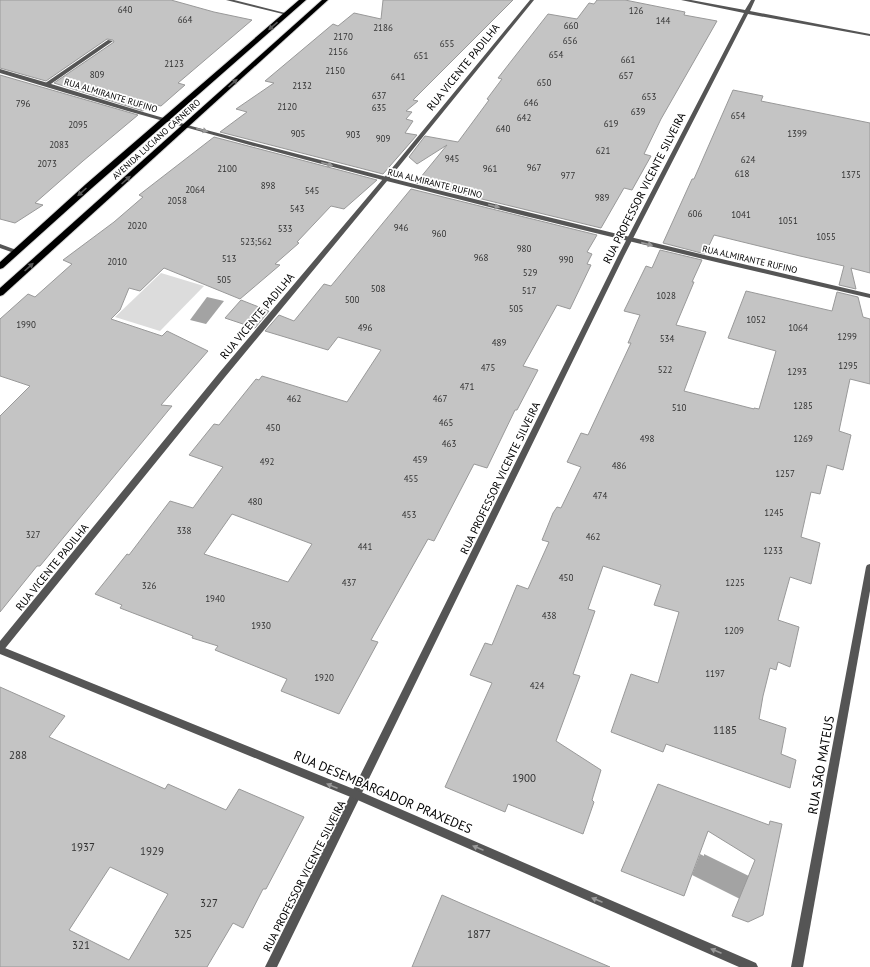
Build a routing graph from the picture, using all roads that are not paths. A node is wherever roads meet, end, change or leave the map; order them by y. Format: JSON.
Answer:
{"nodes":[{"id":1,"x":228,"y":0,"type":"edge"},
{"id":2,"x":303,"y":0,"type":"edge"},
{"id":3,"x":325,"y":0,"type":"edge"},
{"id":4,"x":532,"y":0,"type":"edge"},
{"id":5,"x":683,"y":0,"type":"edge"},
{"id":6,"x":753,"y":0,"type":"edge"},
{"id":7,"x":746,"y":13,"type":"junction"},
{"id":8,"x":287,"y":14,"type":"junction"},
{"id":9,"x":870,"y":35,"type":"edge"},
{"id":10,"x":110,"y":41,"type":"dead end"},
{"id":11,"x":0,"y":71,"type":"edge"},
{"id":12,"x":46,"y":85,"type":"junction"},
{"id":13,"x":164,"y":120,"type":"junction"},
{"id":14,"x":185,"y":126,"type":"junction"},
{"id":15,"x":385,"y":180,"type":"junction"},
{"id":16,"x":630,"y":240,"type":"junction"},
{"id":17,"x":0,"y":246,"type":"edge"},
{"id":18,"x":17,"y":252,"type":"junction"},
{"id":19,"x":0,"y":266,"type":"edge"},
{"id":20,"x":0,"y":293,"type":"edge"},
{"id":21,"x":870,"y":296,"type":"edge"},
{"id":22,"x":870,"y":567,"type":"edge"},
{"id":23,"x":0,"y":649,"type":"edge"},
{"id":24,"x":357,"y":795,"type":"junction"},
{"id":25,"x":271,"y":967,"type":"edge"},
{"id":26,"x":752,"y":967,"type":"edge"},
{"id":27,"x":797,"y":967,"type":"edge"}],
"edges":[{"from":1,"to":8,"type":"street"},
{"from":2,"to":8,"type":"main road","name":"AVENIDA LUCIANO CARNEIRO"},
{"from":14,"to":3,"type":"main road","name":"AVENIDA LUCIANO CARNEIRO","one_way":true},
{"from":4,"to":15,"type":"street","name":"RUA VICENTE PADILHA"},
{"from":5,"to":7,"type":"street"},
{"from":6,"to":7,"type":"street","name":"RUA PROFESSOR VICENTE SILVEIRA"},
{"from":7,"to":9,"type":"street"},
{"from":7,"to":16,"type":"street","name":"RUA PROFESSOR VICENTE SILVEIRA"},
{"from":8,"to":13,"type":"main road","name":"AVENIDA LUCIANO CARNEIRO","one_way":true},
{"from":10,"to":12,"type":"street"},
{"from":11,"to":12,"type":"street","name":"RUA ALMIRANTE RUFINO"},
{"from":12,"to":13,"type":"street","name":"RUA ALMIRANTE RUFINO"},
{"from":13,"to":14,"type":"street","name":"RUA ALMIRANTE RUFINO"},
{"from":13,"to":18,"type":"main road","name":"AVENIDA LUCIANO CARNEIRO","one_way":true},
{"from":14,"to":15,"type":"street","name":"RUA ALMIRANTE RUFINO","one_way":true},
{"from":20,"to":14,"type":"main road","name":"AVENIDA LUCIANO CARNEIRO","one_way":true},
{"from":15,"to":16,"type":"street","name":"RUA ALMIRANTE RUFINO","one_way":true},
{"from":15,"to":23,"type":"street","name":"RUA VICENTE PADILHA"},
{"from":16,"to":21,"type":"street","name":"RUA ALMIRANTE RUFINO","one_way":true},
{"from":16,"to":24,"type":"street","name":"RUA PROFESSOR VICENTE SILVEIRA"},
{"from":17,"to":18,"type":"street"},
{"from":18,"to":19,"type":"main road","name":"AVENIDA LUCIANO CARNEIRO"},
{"from":22,"to":27,"type":"street","name":"RUA SÃO MATEUS"},
{"from":24,"to":23,"type":"street","name":"RUA DESEMBARGADOR PRAXEDES","one_way":true},
{"from":24,"to":25,"type":"street","name":"RUA PROFESSOR VICENTE SILVEIRA"},
{"from":26,"to":24,"type":"street","name":"RUA DESEMBARGADOR PRAXEDES","one_way":true}]}
